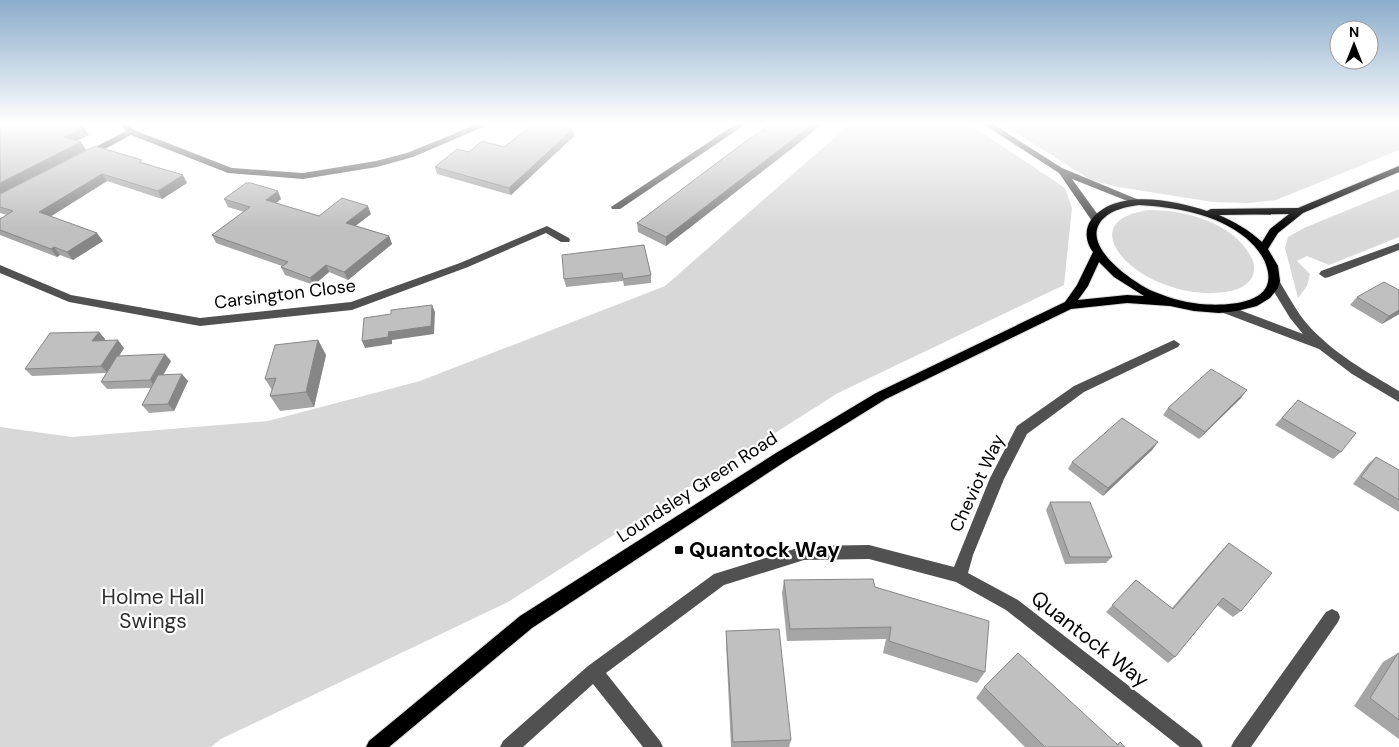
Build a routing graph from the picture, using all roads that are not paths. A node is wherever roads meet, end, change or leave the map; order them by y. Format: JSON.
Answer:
{"nodes":[{"id":1,"x":202,"y":159,"type":"edge"},
{"id":2,"x":397,"y":159,"type":"edge"},
{"id":3,"x":689,"y":159,"type":"edge"},
{"id":4,"x":1042,"y":159,"type":"edge"},
{"id":5,"x":1399,"y":169,"type":"edge"},
{"id":6,"x":1059,"y":170,"type":"junction"},
{"id":7,"x":1139,"y":202,"type":"junction"},
{"id":8,"x":616,"y":207,"type":"dead end"},
{"id":9,"x":1299,"y":211,"type":"junction"},
{"id":10,"x":1205,"y":212,"type":"junction"},
{"id":11,"x":1096,"y":219,"type":"junction"},
{"id":12,"x":565,"y":240,"type":"dead end"},
{"id":13,"x":1399,"y":246,"type":"edge"},
{"id":14,"x":1262,"y":249,"type":"junction"},
{"id":15,"x":1097,"y":254,"type":"junction"},
{"id":16,"x":0,"y":269,"type":"edge"},
{"id":17,"x":1325,"y":274,"type":"dead end"},
{"id":18,"x":1274,"y":282,"type":"junction"},
{"id":19,"x":1173,"y":302,"type":"junction"},
{"id":20,"x":1069,"y":305,"type":"junction"},
{"id":21,"x":1225,"y":309,"type":"junction"},
{"id":22,"x":1174,"y":344,"type":"dead end"},
{"id":23,"x":1324,"y":347,"type":"junction"},
{"id":24,"x":1399,"y":397,"type":"edge"},
{"id":25,"x":959,"y":576,"type":"junction"},
{"id":26,"x":1332,"y":617,"type":"dead end"},
{"id":27,"x":594,"y":672,"type":"junction"},
{"id":28,"x":375,"y":747,"type":"edge"},
{"id":29,"x":509,"y":747,"type":"edge"},
{"id":30,"x":654,"y":747,"type":"edge"},
{"id":31,"x":1194,"y":747,"type":"edge"},
{"id":32,"x":1240,"y":747,"type":"edge"}],
"edges":[{"from":1,"to":2,"type":"street"},
{"from":3,"to":8,"type":"street"},
{"from":4,"to":6,"type":"street"},
{"from":5,"to":9,"type":"main road"},
{"from":6,"to":7,"type":"street"},
{"from":6,"to":11,"type":"street"},
{"from":7,"to":10,"type":"main road"},
{"from":7,"to":11,"type":"main road"},
{"from":9,"to":10,"type":"main road"},
{"from":9,"to":14,"type":"main road"},
{"from":10,"to":14,"type":"main road"},
{"from":11,"to":15,"type":"main road"},
{"from":12,"to":16,"type":"street","name":"Carsington Close"},
{"from":13,"to":17,"type":"street"},
{"from":14,"to":18,"type":"main road"},
{"from":15,"to":19,"type":"main road"},
{"from":15,"to":20,"type":"main road"},
{"from":18,"to":21,"type":"main road"},
{"from":18,"to":23,"type":"street"},
{"from":19,"to":20,"type":"main road","name":"Loundsley Green Road"},
{"from":19,"to":21,"type":"main road"},
{"from":20,"to":28,"type":"main road","name":"Loundsley Green Road"},
{"from":21,"to":23,"type":"street"},
{"from":22,"to":25,"type":"street","name":"Cheviot Way"},
{"from":23,"to":24,"type":"street"},
{"from":25,"to":27,"type":"street","name":"Quantock Way"},
{"from":25,"to":31,"type":"street","name":"Quantock Way"},
{"from":26,"to":32,"type":"street"},
{"from":27,"to":29,"type":"street","name":"Quantock Way"},
{"from":27,"to":30,"type":"street"}]}
